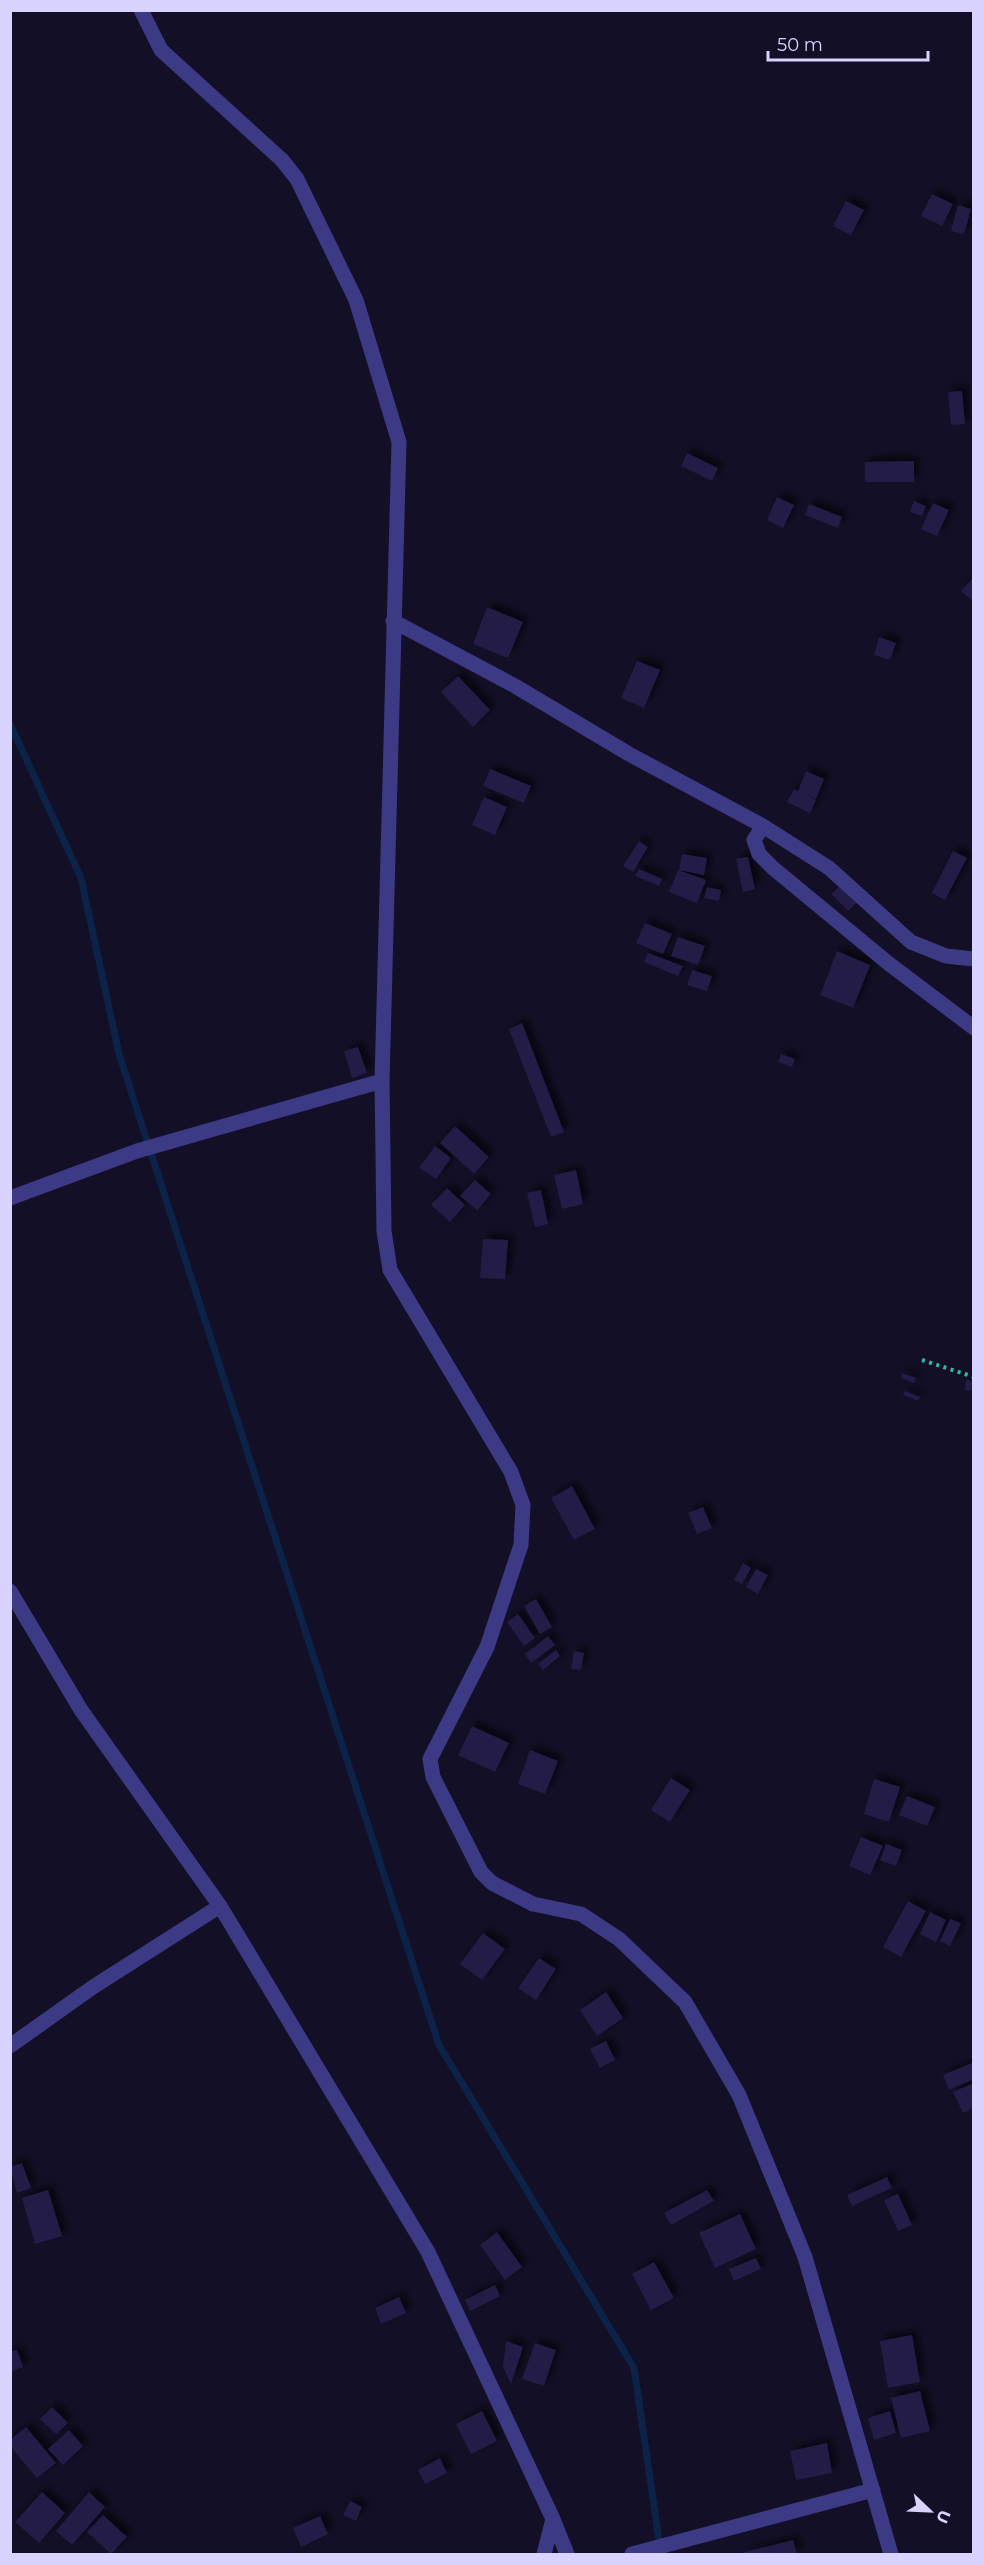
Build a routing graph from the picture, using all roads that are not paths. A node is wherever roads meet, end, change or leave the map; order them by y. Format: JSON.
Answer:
{"nodes":[{"id":1,"x":141,"y":10,"type":"edge"},
{"id":2,"x":393,"y":621,"type":"junction"},
{"id":3,"x":763,"y":826,"type":"junction"},
{"id":4,"x":974,"y":959,"type":"edge"},
{"id":5,"x":974,"y":1028,"type":"edge"},
{"id":6,"x":382,"y":1081,"type":"junction"},
{"id":7,"x":10,"y":1198,"type":"edge"},
{"id":8,"x":10,"y":1591,"type":"edge"},
{"id":9,"x":220,"y":1906,"type":"junction"},
{"id":10,"x":10,"y":2046,"type":"edge"},
{"id":11,"x":873,"y":2490,"type":"junction"},
{"id":12,"x":553,"y":2519,"type":"junction"},
{"id":13,"x":544,"y":2554,"type":"edge"},
{"id":14,"x":567,"y":2554,"type":"edge"},
{"id":15,"x":632,"y":2554,"type":"edge"},
{"id":16,"x":891,"y":2554,"type":"edge"}],
"edges":[{"from":1,"to":2,"type":"street"},
{"from":2,"to":3,"type":"street"},
{"from":2,"to":6,"type":"street"},
{"from":3,"to":4,"type":"street"},
{"from":3,"to":5,"type":"street"},
{"from":6,"to":7,"type":"street"},
{"from":6,"to":11,"type":"street"},
{"from":8,"to":9,"type":"street"},
{"from":9,"to":10,"type":"street"},
{"from":9,"to":12,"type":"street"},
{"from":11,"to":15,"type":"street"},
{"from":11,"to":16,"type":"street"},
{"from":12,"to":13,"type":"street"},
{"from":12,"to":14,"type":"street"}]}
